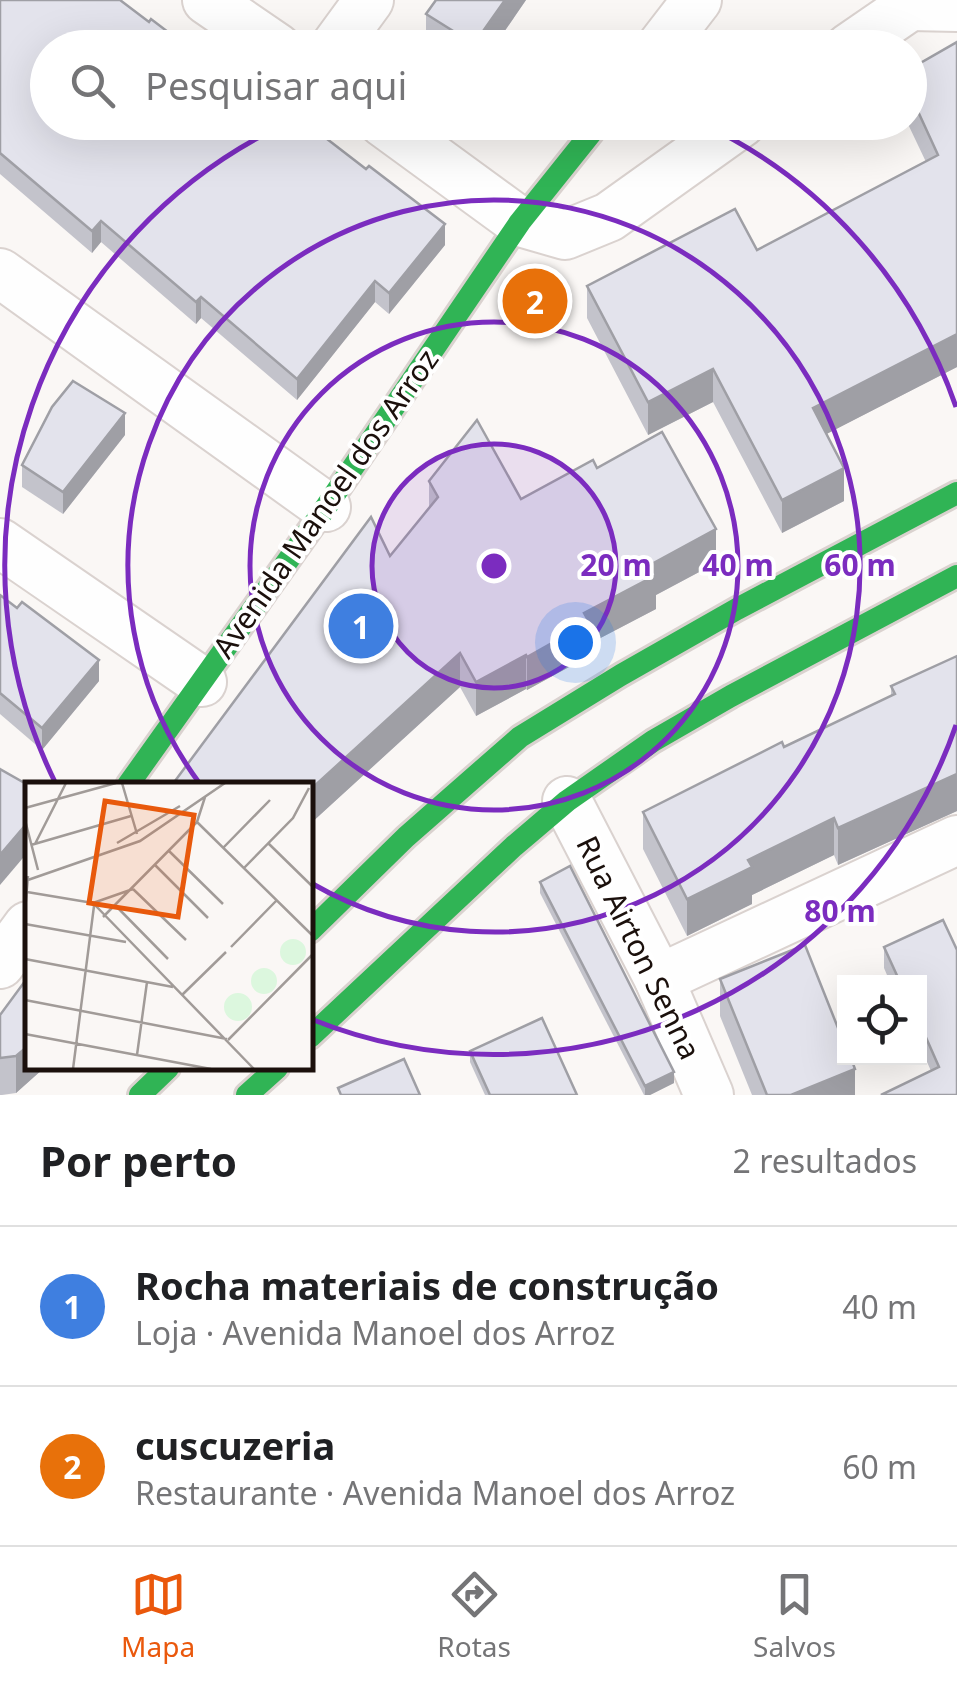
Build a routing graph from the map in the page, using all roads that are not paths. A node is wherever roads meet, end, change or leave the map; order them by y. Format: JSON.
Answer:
{"nodes":[{"id":1,"x":207,"y":0,"type":"edge"},
{"id":2,"x":369,"y":0,"type":"edge"},
{"id":3,"x":908,"y":3,"type":"edge"},
{"id":4,"x":957,"y":6,"type":"edge"},
{"id":5,"x":250,"y":30,"type":"edge"},
{"id":6,"x":347,"y":30,"type":"edge"},
{"id":7,"x":873,"y":30,"type":"edge"},
{"id":8,"x":408,"y":140,"type":"edge"},
{"id":9,"x":586,"y":140,"type":"edge"},
{"id":10,"x":717,"y":140,"type":"edge"},
{"id":11,"x":520,"y":222,"type":"junction"},
{"id":12,"x":2,"y":280,"type":"edge"},
{"id":13,"x":957,"y":492,"type":"edge"},
{"id":14,"x":326,"y":507,"type":"junction"},
{"id":15,"x":0,"y":543,"type":"edge"},
{"id":16,"x":957,"y":576,"type":"edge"},
{"id":17,"x":202,"y":682,"type":"junction"},
{"id":18,"x":130,"y":782,"type":"edge"},
{"id":19,"x":566,"y":801,"type":"junction"},
{"id":20,"x":957,"y":840,"type":"edge"},
{"id":21,"x":343,"y":923,"type":"dead end"},
{"id":22,"x":314,"y":927,"type":"edge"},
{"id":23,"x":25,"y":930,"type":"edge"},
{"id":24,"x":370,"y":953,"type":"dead end"},
{"id":25,"x":0,"y":964,"type":"edge"},
{"id":26,"x":374,"y":977,"type":"junction"},
{"id":27,"x":659,"y":980,"type":"junction"},
{"id":28,"x":312,"y":1035,"type":"edge"},
{"id":29,"x":166,"y":1070,"type":"edge"},
{"id":30,"x":275,"y":1070,"type":"edge"},
{"id":31,"x":140,"y":1095,"type":"edge"},
{"id":32,"x":247,"y":1095,"type":"edge"},
{"id":33,"x":709,"y":1095,"type":"edge"}],
"edges":[{"from":1,"to":5,"type":"street"},
{"from":2,"to":6,"type":"street"},
{"from":3,"to":4,"type":"street"},
{"from":3,"to":7,"type":"street"},
{"from":8,"to":11,"type":"street"},
{"from":9,"to":11,"type":"main road","name":"Avenida Manoel dos Arroz"},
{"from":10,"to":11,"type":"street"},
{"from":11,"to":14,"type":"main road","name":"Avenida Manoel dos Arroz"},
{"from":12,"to":14,"type":"street"},
{"from":13,"to":22,"type":"main road"},
{"from":14,"to":17,"type":"main road","name":"Avenida Manoel dos Arroz"},
{"from":15,"to":17,"type":"street"},
{"from":16,"to":19,"type":"main road"},
{"from":17,"to":18,"type":"main road","name":"Avenida Manoel dos Arroz"},
{"from":19,"to":26,"type":"main road"},
{"from":19,"to":27,"type":"street","name":"Rua Airton Senna"},
{"from":20,"to":27,"type":"street"},
{"from":21,"to":22,"type":"main road"},
{"from":23,"to":25,"type":"street"},
{"from":24,"to":26,"type":"main road"},
{"from":26,"to":28,"type":"main road"},
{"from":27,"to":33,"type":"street","name":"Rua Airton Senna"},
{"from":29,"to":31,"type":"main road"},
{"from":30,"to":32,"type":"main road"}]}
